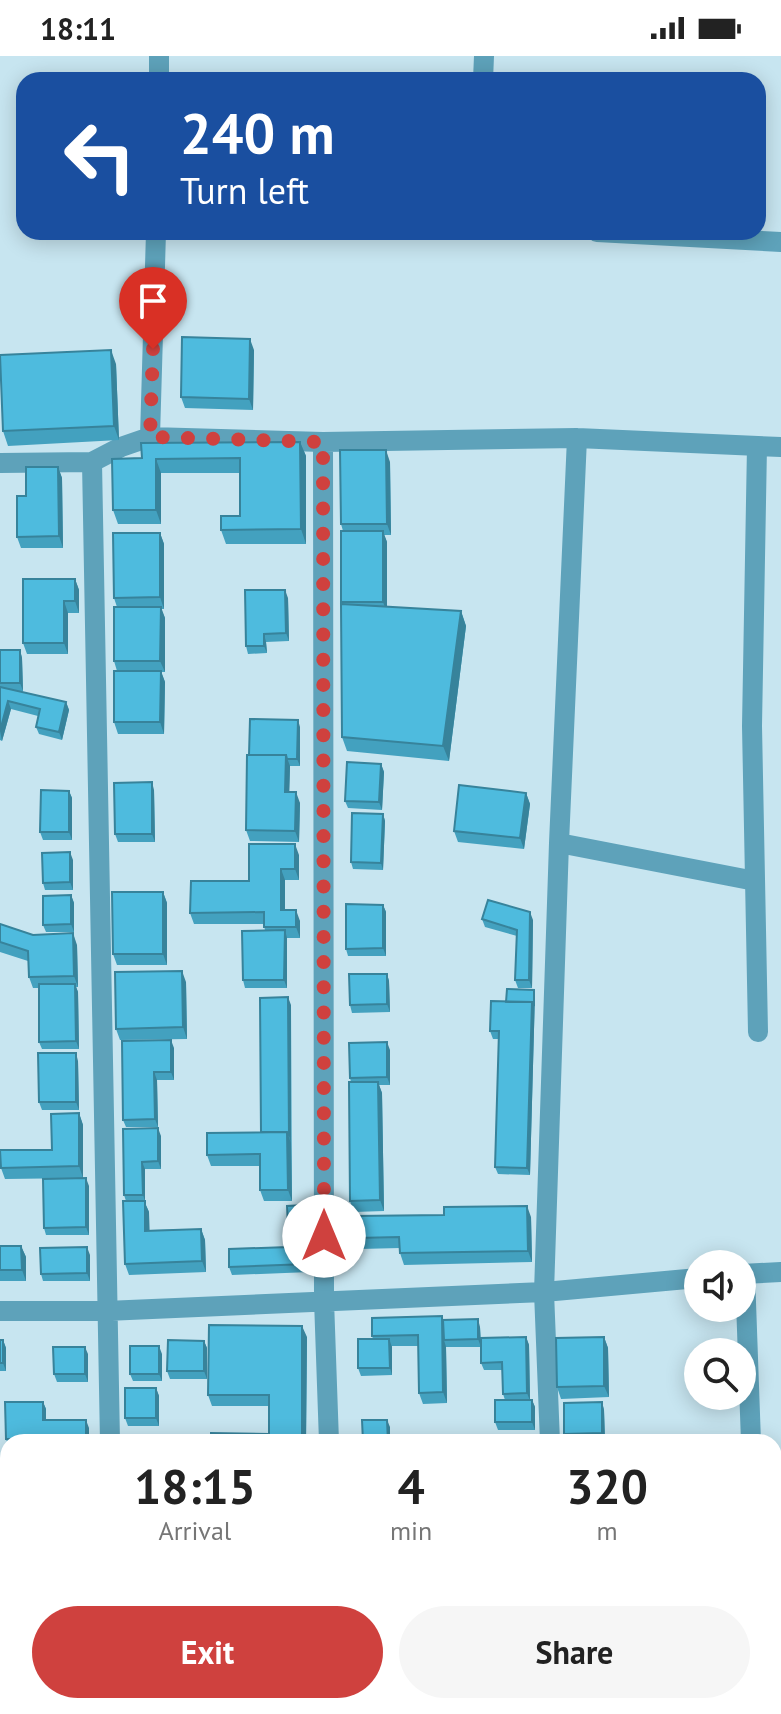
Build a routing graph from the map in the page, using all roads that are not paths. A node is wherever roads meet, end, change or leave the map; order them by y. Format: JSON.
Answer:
{"nodes":[{"id":1,"x":156,"y":240,"type":"edge"},
{"id":2,"x":744,"y":240,"type":"edge"},
{"id":3,"x":781,"y":242,"type":"edge"},
{"id":4,"x":150,"y":437,"type":"junction"},
{"id":5,"x":577,"y":438,"type":"junction"},
{"id":6,"x":323,"y":442,"type":"junction"},
{"id":7,"x":757,"y":446,"type":"junction"},
{"id":8,"x":781,"y":447,"type":"edge"},
{"id":9,"x":92,"y":462,"type":"junction"},
{"id":10,"x":0,"y":463,"type":"edge"},
{"id":11,"x":559,"y":843,"type":"junction"},
{"id":12,"x":755,"y":881,"type":"junction"},
{"id":13,"x":758,"y":1032,"type":"dead end"},
{"id":14,"x":781,"y":1272,"type":"edge"},
{"id":15,"x":756,"y":1273,"type":"edge"},
{"id":16,"x":684,"y":1279,"type":"edge"},
{"id":17,"x":544,"y":1292,"type":"junction"},
{"id":18,"x":324,"y":1300,"type":"junction"},
{"id":19,"x":0,"y":1311,"type":"edge"},
{"id":20,"x":106,"y":1311,"type":"junction"},
{"id":21,"x":745,"y":1322,"type":"edge"},
{"id":22,"x":110,"y":1434,"type":"edge"},
{"id":23,"x":329,"y":1434,"type":"edge"},
{"id":24,"x":550,"y":1434,"type":"edge"},
{"id":25,"x":751,"y":1434,"type":"edge"}],
"edges":[{"from":1,"to":4,"type":"street"},
{"from":2,"to":3,"type":"street"},
{"from":4,"to":6,"type":"street"},
{"from":4,"to":9,"type":"street"},
{"from":5,"to":6,"type":"street"},
{"from":5,"to":7,"type":"street"},
{"from":5,"to":11,"type":"street"},
{"from":6,"to":18,"type":"street"},
{"from":7,"to":8,"type":"street"},
{"from":7,"to":12,"type":"street"},
{"from":9,"to":10,"type":"street"},
{"from":9,"to":20,"type":"street"},
{"from":11,"to":12,"type":"street"},
{"from":11,"to":17,"type":"street"},
{"from":12,"to":13,"type":"street"},
{"from":14,"to":15,"type":"street"},
{"from":16,"to":17,"type":"street"},
{"from":17,"to":18,"type":"street"},
{"from":17,"to":24,"type":"street"},
{"from":18,"to":20,"type":"street"},
{"from":18,"to":23,"type":"street"},
{"from":19,"to":20,"type":"street"},
{"from":20,"to":22,"type":"street"},
{"from":21,"to":25,"type":"street"}]}
